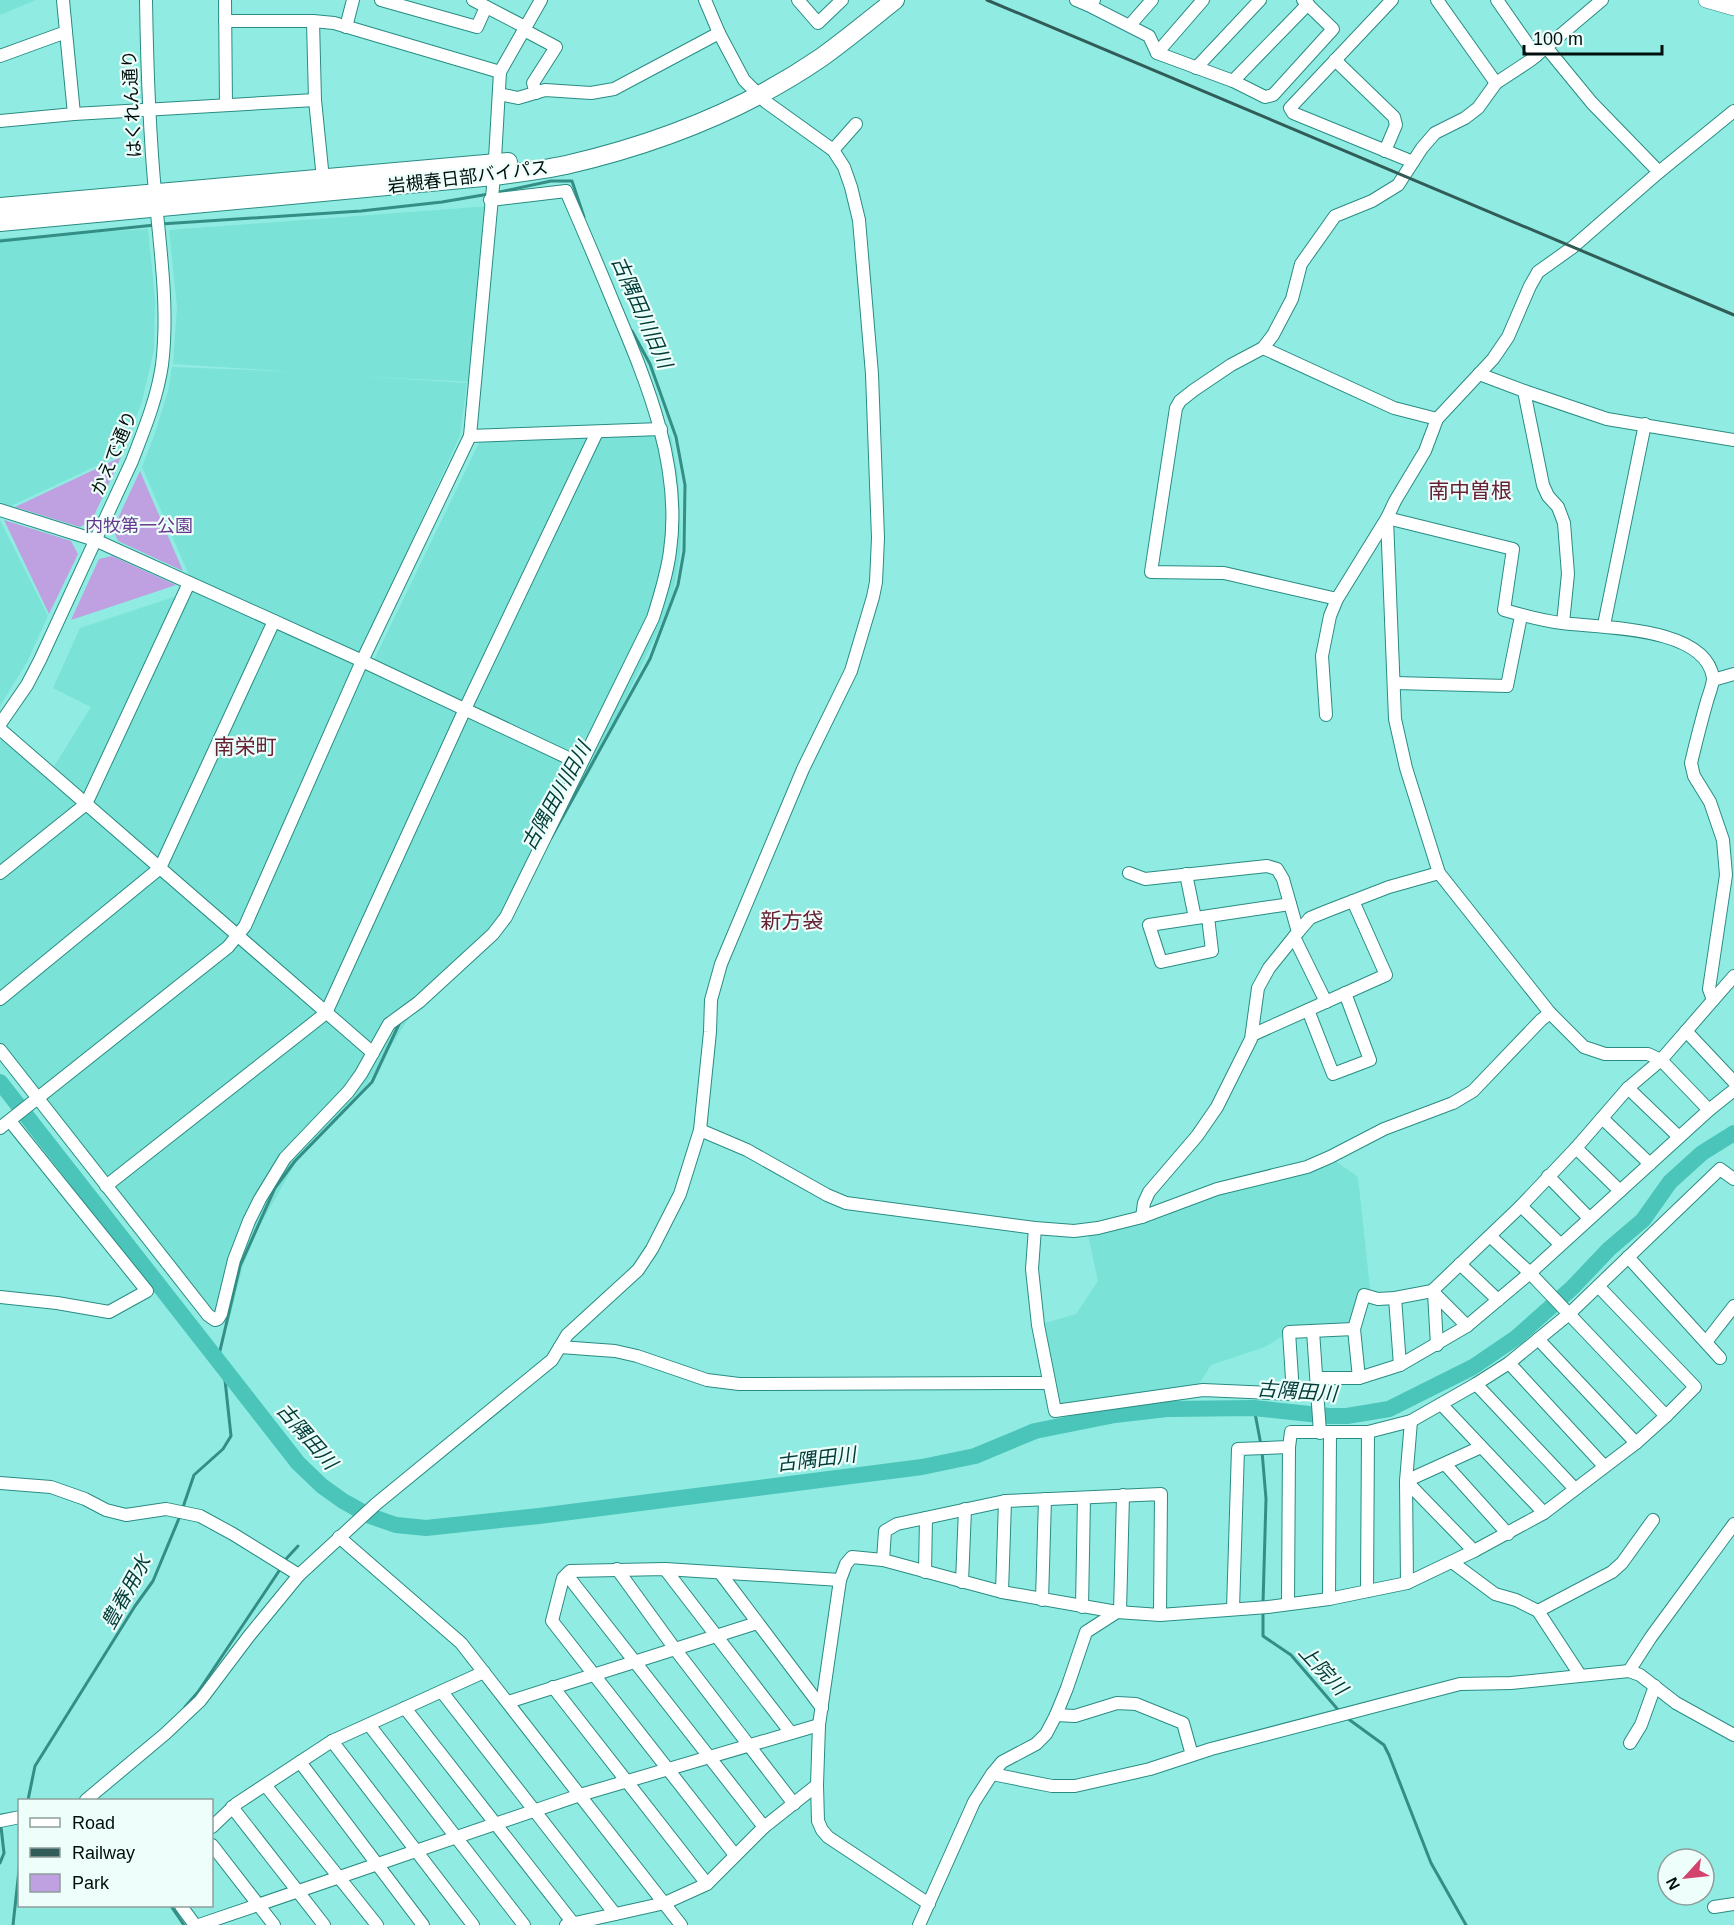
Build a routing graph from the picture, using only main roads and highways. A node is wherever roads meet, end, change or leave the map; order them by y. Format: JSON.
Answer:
{"nodes":[{"id":1,"x":878,"y":0,"type":"edge"},
{"id":2,"x":895,"y":0,"type":"edge"},
{"id":3,"x":1706,"y":0,"type":"edge"},
{"id":4,"x":1734,"y":8,"type":"edge"},
{"id":5,"x":761,"y":86,"type":"junction"},
{"id":6,"x":494,"y":170,"type":"junction"},
{"id":7,"x":155,"y":200,"type":"junction"},
{"id":8,"x":0,"y":207,"type":"edge"},
{"id":9,"x":0,"y":222,"type":"edge"}],
"edges":[{"from":1,"to":5,"type":"highway","name":"岩槻春日部バイパス"},
{"from":2,"to":5,"type":"highway","name":"岩槻春日部バイパス"},
{"from":3,"to":4,"type":"main road"},
{"from":5,"to":6,"type":"highway","name":"岩槻春日部バイパス"},
{"from":6,"to":7,"type":"highway","name":"岩槻春日部バイパス"},
{"from":6,"to":7,"type":"highway","name":"岩槻春日部バイパス"},
{"from":7,"to":8,"type":"highway","name":"岩槻春日部バイパス"},
{"from":7,"to":9,"type":"highway","name":"岩槻春日部バイパス"}]}
